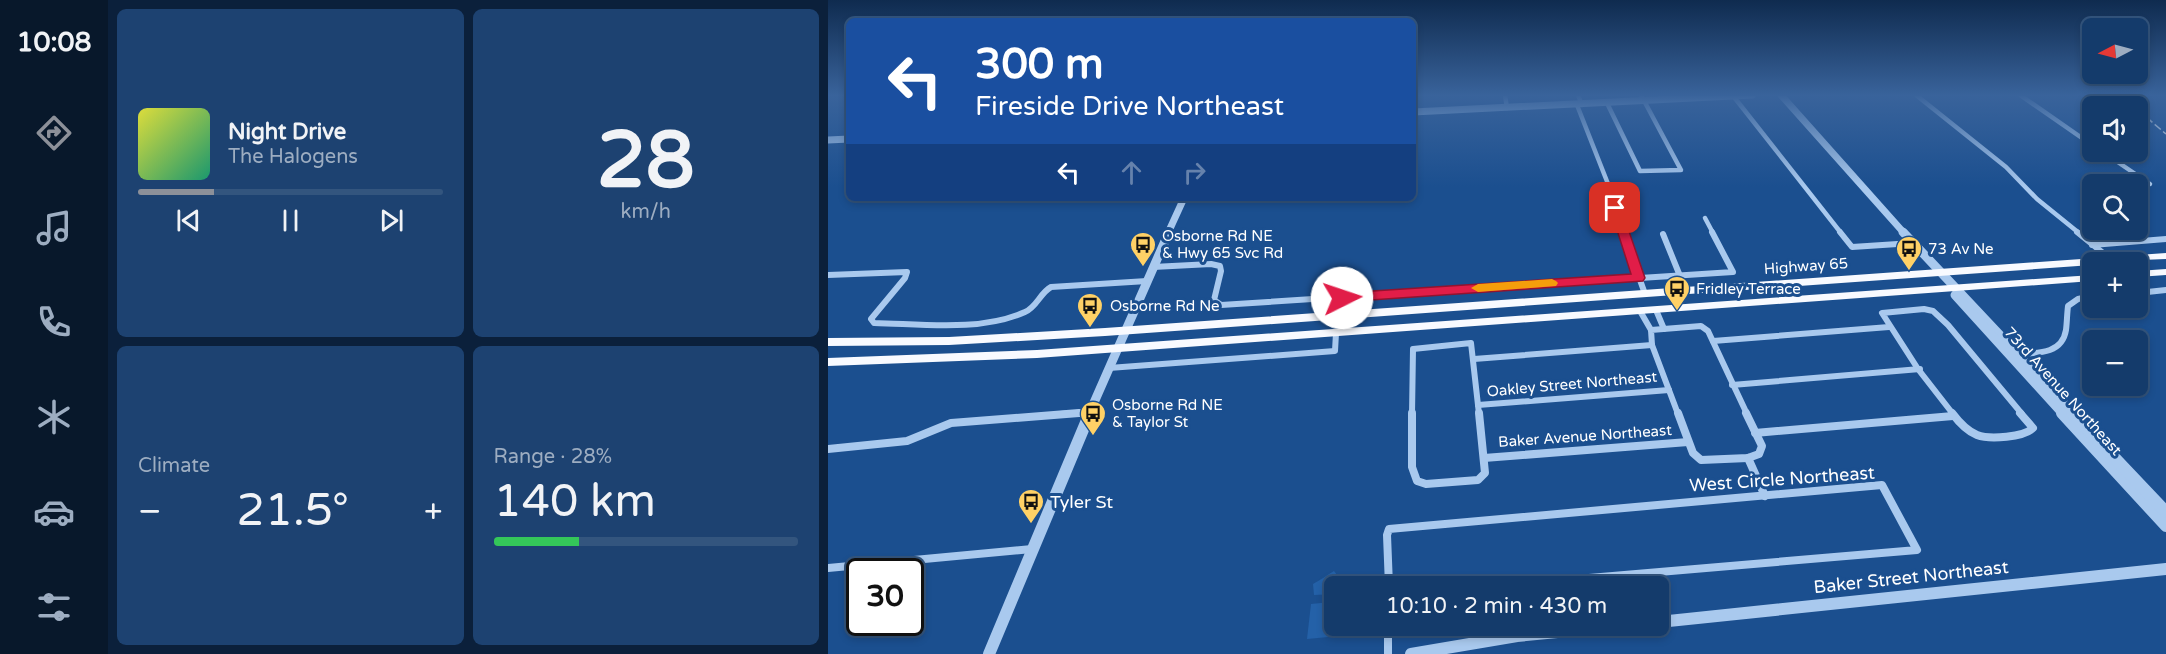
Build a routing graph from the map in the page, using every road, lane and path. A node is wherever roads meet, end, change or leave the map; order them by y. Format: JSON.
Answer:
{"nodes":[{"id":1,"x":1587,"y":126,"type":"edge"},
{"id":2,"x":1618,"y":126,"type":"edge"},
{"id":3,"x":1657,"y":126,"type":"edge"},
{"id":4,"x":1756,"y":126,"type":"edge"},
{"id":5,"x":1808,"y":126,"type":"edge"},
{"id":6,"x":1953,"y":126,"type":"edge"},
{"id":7,"x":2064,"y":126,"type":"edge"},
{"id":8,"x":2082,"y":137,"type":"edge"},
{"id":9,"x":846,"y":139,"type":"edge"},
{"id":10,"x":828,"y":140,"type":"edge"},
{"id":11,"x":2118,"y":162,"type":"edge"},
{"id":12,"x":2150,"y":184,"type":"dead end"},
{"id":13,"x":1183,"y":201,"type":"edge"},
{"id":14,"x":1705,"y":218,"type":"dead end"},
{"id":15,"x":1663,"y":234,"type":"dead end"},
{"id":16,"x":2166,"y":239,"type":"edge"},
{"id":17,"x":1913,"y":243,"type":"junction"},
{"id":18,"x":2092,"y":245,"type":"junction"},
{"id":19,"x":2102,"y":252,"type":"edge"},
{"id":20,"x":2166,"y":256,"type":"edge"},
{"id":21,"x":2148,"y":258,"type":"edge"},
{"id":22,"x":2082,"y":263,"type":"edge"},
{"id":23,"x":1153,"y":267,"type":"junction"},
{"id":24,"x":2166,"y":272,"type":"edge"},
{"id":25,"x":1941,"y":273,"type":"junction"},
{"id":26,"x":2148,"y":273,"type":"edge"},
{"id":27,"x":828,"y":275,"type":"edge"},
{"id":28,"x":1680,"y":276,"type":"junction"},
{"id":29,"x":1638,"y":278,"type":"junction"},
{"id":30,"x":2082,"y":279,"type":"edge"},
{"id":31,"x":1147,"y":281,"type":"junction"},
{"id":32,"x":1953,"y":288,"type":"junction"},
{"id":33,"x":2166,"y":290,"type":"edge"},
{"id":34,"x":2148,"y":291,"type":"edge"},
{"id":35,"x":1645,"y":294,"type":"junction"},
{"id":36,"x":2082,"y":298,"type":"edge"},
{"id":37,"x":1656,"y":310,"type":"junction"},
{"id":38,"x":1640,"y":311,"type":"junction"},
{"id":39,"x":1889,"y":327,"type":"junction"},
{"id":40,"x":1664,"y":329,"type":"junction"},
{"id":41,"x":1651,"y":330,"type":"junction"},
{"id":42,"x":1124,"y":331,"type":"junction"},
{"id":43,"x":1336,"y":333,"type":"junction"},
{"id":44,"x":1713,"y":341,"type":"junction"},
{"id":45,"x":828,"y":342,"type":"edge"},
{"id":46,"x":1652,"y":345,"type":"junction"},
{"id":47,"x":1117,"y":348,"type":"junction"},
{"id":48,"x":2015,"y":354,"type":"junction"},
{"id":49,"x":1474,"y":359,"type":"junction"},
{"id":50,"x":828,"y":362,"type":"edge"},
{"id":51,"x":1108,"y":368,"type":"junction"},
{"id":52,"x":1920,"y":369,"type":"junction"},
{"id":53,"x":1732,"y":385,"type":"junction"},
{"id":54,"x":1669,"y":390,"type":"junction"},
{"id":55,"x":1478,"y":405,"type":"junction"},
{"id":56,"x":1090,"y":412,"type":"junction"},
{"id":57,"x":1953,"y":416,"type":"junction"},
{"id":58,"x":1755,"y":433,"type":"junction"},
{"id":59,"x":1688,"y":441,"type":"junction"},
{"id":60,"x":828,"y":448,"type":"edge"},
{"id":61,"x":1484,"y":458,"type":"junction"},
{"id":62,"x":1748,"y":458,"type":"junction"},
{"id":63,"x":1765,"y":496,"type":"junction"},
{"id":64,"x":2166,"y":512,"type":"edge"},
{"id":65,"x":2166,"y":526,"type":"edge"},
{"id":66,"x":1032,"y":549,"type":"junction"},
{"id":67,"x":828,"y":568,"type":"edge"},
{"id":68,"x":2166,"y":569,"type":"edge"},
{"id":69,"x":1389,"y":576,"type":"edge"},
{"id":70,"x":1612,"y":576,"type":"edge"},
{"id":71,"x":1669,"y":620,"type":"edge"},
{"id":72,"x":1388,"y":636,"type":"edge"},
{"id":73,"x":1517,"y":636,"type":"edge"},
{"id":74,"x":988,"y":654,"type":"edge"},
{"id":75,"x":1388,"y":654,"type":"edge"},
{"id":76,"x":1411,"y":654,"type":"edge"}],
"edges":[{"from":1,"to":29,"type":"street"},
{"from":2,"to":3,"type":"street"},
{"from":4,"to":17,"type":"street"},
{"from":5,"to":17,"type":"street","name":"73rd Avenue Northeast"},
{"from":6,"to":18,"type":"street"},
{"from":7,"to":8,"type":"street"},
{"from":9,"to":10,"type":"street"},
{"from":11,"to":12,"type":"street"},
{"from":13,"to":23,"type":"street"},
{"from":14,"to":28,"type":"street"},
{"from":15,"to":28,"type":"street"},
{"from":16,"to":18,"type":"street"},
{"from":17,"to":25,"type":"street","name":"73rd Avenue Northeast"},
{"from":18,"to":19,"type":"street"},
{"from":20,"to":21,"type":"highway","name":"Highway 65"},
{"from":22,"to":25,"type":"highway","name":"Highway 65"},
{"from":23,"to":29,"type":"street"},
{"from":23,"to":31,"type":"street"},
{"from":24,"to":26,"type":"highway"},
{"from":25,"to":32,"type":"street","name":"73rd Avenue Northeast"},
{"from":25,"to":35,"type":"highway","name":"Highway 65"},
{"from":27,"to":31,"type":"street"},
{"from":28,"to":29,"type":"street"},
{"from":29,"to":35,"type":"street"},
{"from":30,"to":32,"type":"highway"},
{"from":31,"to":42,"type":"street"},
{"from":32,"to":37,"type":"highway"},
{"from":32,"to":48,"type":"street","name":"73rd Avenue Northeast"},
{"from":33,"to":34,"type":"street"},
{"from":35,"to":42,"type":"highway","name":"Highway 65"},
{"from":36,"to":48,"type":"street"},
{"from":37,"to":38,"type":"highway"},
{"from":37,"to":40,"type":"street"},
{"from":38,"to":41,"type":"street"},
{"from":38,"to":43,"type":"highway"},
{"from":39,"to":44,"type":"street"},
{"from":39,"to":52,"type":"street"},
{"from":39,"to":57,"type":"street"},
{"from":40,"to":41,"type":"street"},
{"from":40,"to":44,"type":"street"},
{"from":41,"to":46,"type":"street"},
{"from":42,"to":45,"type":"highway","name":"Highway 65"},
{"from":42,"to":47,"type":"street"},
{"from":43,"to":47,"type":"highway"},
{"from":43,"to":51,"type":"street"},
{"from":44,"to":53,"type":"street"},
{"from":46,"to":49,"type":"street"},
{"from":46,"to":54,"type":"street"},
{"from":47,"to":50,"type":"highway"},
{"from":47,"to":51,"type":"street"},
{"from":48,"to":64,"type":"street","name":"73rd Avenue Northeast"},
{"from":48,"to":65,"type":"street","name":"73rd Avenue Northeast"},
{"from":49,"to":55,"type":"street"},
{"from":49,"to":61,"type":"street"},
{"from":51,"to":56,"type":"street"},
{"from":52,"to":53,"type":"street"},
{"from":52,"to":57,"type":"street"},
{"from":53,"to":58,"type":"street"},
{"from":54,"to":55,"type":"street","name":"Oakley Street Northeast"},
{"from":54,"to":59,"type":"street"},
{"from":55,"to":61,"type":"street"},
{"from":56,"to":60,"type":"street"},
{"from":56,"to":66,"type":"street"},
{"from":57,"to":58,"type":"street"},
{"from":58,"to":62,"type":"street"},
{"from":59,"to":61,"type":"street","name":"Baker Avenue Northeast"},
{"from":59,"to":62,"type":"street"},
{"from":62,"to":63,"type":"street"},
{"from":63,"to":69,"type":"street","name":"West Circle Northeast"},
{"from":63,"to":70,"type":"street","name":"West Circle Northeast"},
{"from":66,"to":67,"type":"street"},
{"from":66,"to":74,"type":"street"},
{"from":68,"to":71,"type":"street","name":"Baker Street Northeast"},
{"from":72,"to":75,"type":"street"},
{"from":73,"to":76,"type":"street"}]}
